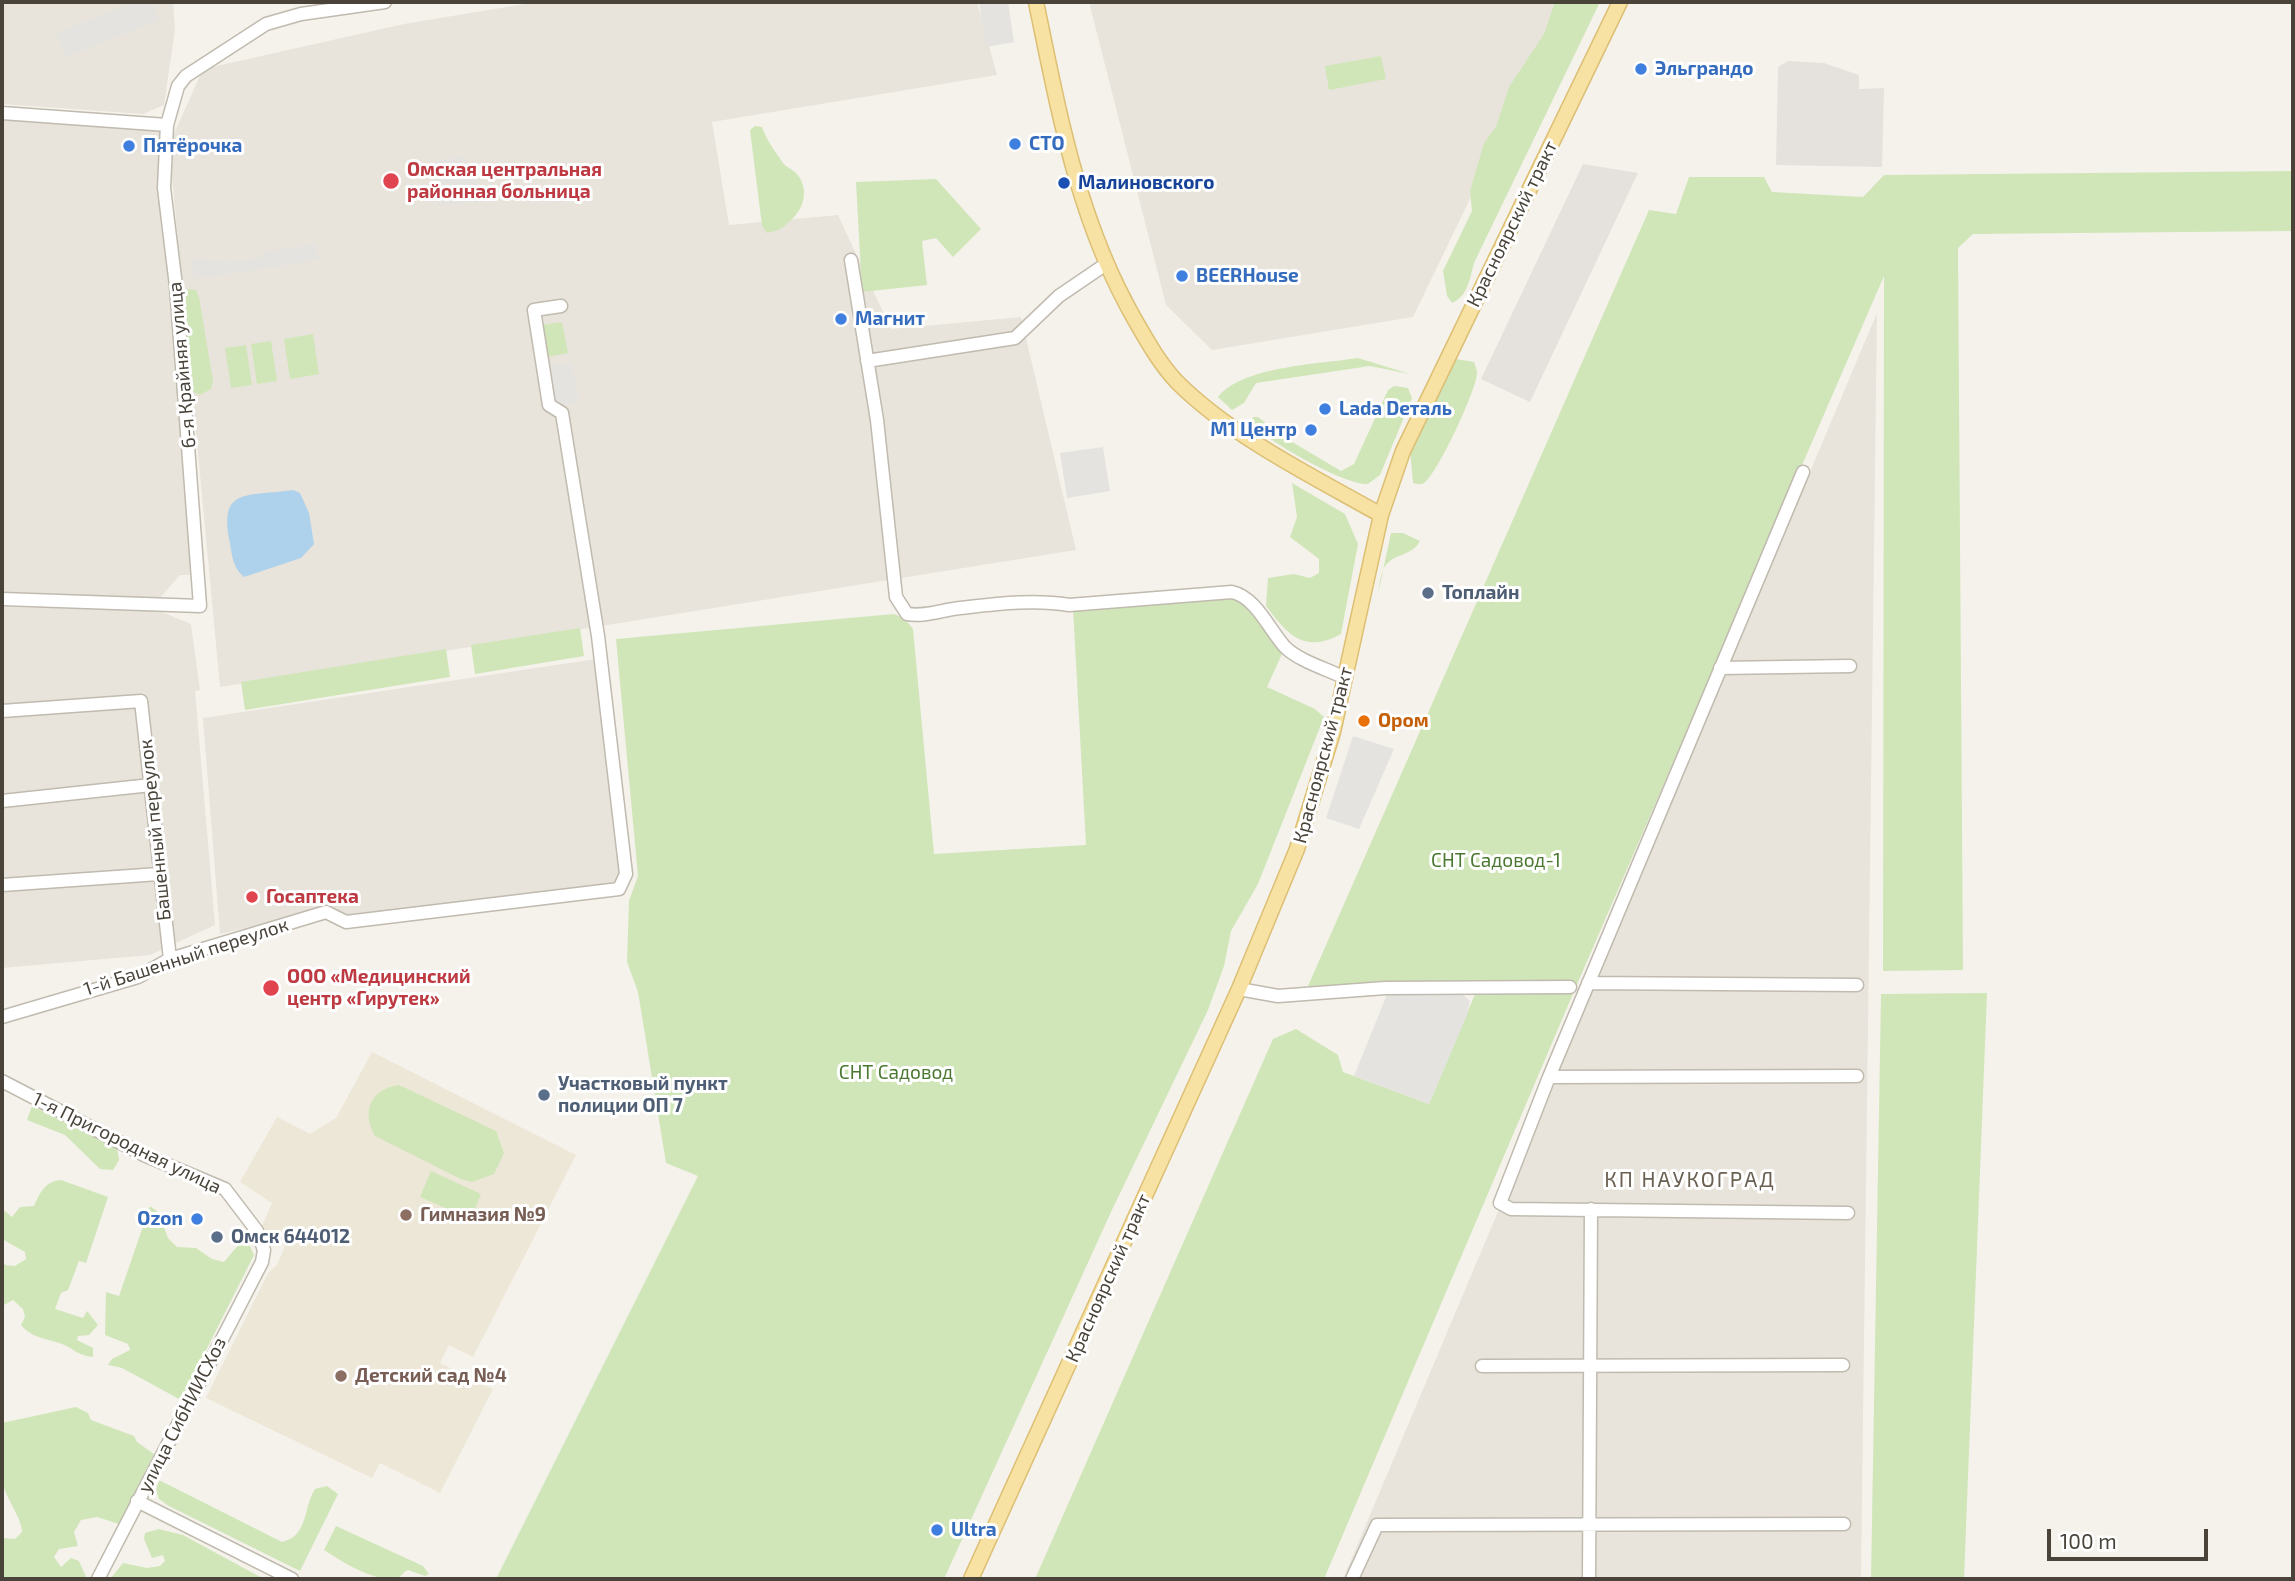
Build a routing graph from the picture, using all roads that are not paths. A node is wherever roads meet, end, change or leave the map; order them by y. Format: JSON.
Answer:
{"nodes":[{"id":1,"x":385,"y":2,"type":"edge"},
{"id":2,"x":1036,"y":2,"type":"edge"},
{"id":3,"x":1620,"y":2,"type":"edge"},
{"id":4,"x":2,"y":113,"type":"edge"},
{"id":5,"x":167,"y":125,"type":"junction"},
{"id":6,"x":851,"y":260,"type":"dead end"},
{"id":7,"x":1106,"y":264,"type":"junction"},
{"id":8,"x":561,"y":306,"type":"dead end"},
{"id":9,"x":867,"y":361,"type":"junction"},
{"id":10,"x":1803,"y":472,"type":"dead end"},
{"id":11,"x":1381,"y":515,"type":"junction"},
{"id":12,"x":2,"y":599,"type":"edge"},
{"id":13,"x":1850,"y":666,"type":"dead end"},
{"id":14,"x":1720,"y":668,"type":"junction"},
{"id":15,"x":1345,"y":678,"type":"junction"},
{"id":16,"x":2,"y":711,"type":"edge"},
{"id":17,"x":150,"y":785,"type":"junction"},
{"id":18,"x":2,"y":801,"type":"edge"},
{"id":19,"x":159,"y":874,"type":"junction"},
{"id":20,"x":2,"y":885,"type":"edge"},
{"id":21,"x":170,"y":959,"type":"junction"},
{"id":22,"x":1588,"y":983,"type":"junction"},
{"id":23,"x":1857,"y":985,"type":"dead end"},
{"id":24,"x":1570,"y":987,"type":"dead end"},
{"id":25,"x":1239,"y":989,"type":"junction"},
{"id":26,"x":2,"y":1017,"type":"edge"},
{"id":27,"x":1857,"y":1076,"type":"dead end"},
{"id":28,"x":1549,"y":1077,"type":"junction"},
{"id":29,"x":2,"y":1081,"type":"edge"},
{"id":30,"x":1591,"y":1209,"type":"junction"},
{"id":31,"x":1848,"y":1213,"type":"dead end"},
{"id":32,"x":264,"y":1250,"type":"joint"},
{"id":33,"x":1843,"y":1365,"type":"dead end"},
{"id":34,"x":1482,"y":1366,"type":"dead end"},
{"id":35,"x":1592,"y":1367,"type":"junction"},
{"id":36,"x":137,"y":1501,"type":"junction"},
{"id":37,"x":1844,"y":1524,"type":"dead end"},
{"id":38,"x":1588,"y":1526,"type":"junction"},
{"id":39,"x":98,"y":1579,"type":"edge"},
{"id":40,"x":292,"y":1579,"type":"edge"},
{"id":41,"x":971,"y":1579,"type":"edge"},
{"id":42,"x":1352,"y":1579,"type":"edge"},
{"id":43,"x":1589,"y":1579,"type":"edge"}],
"edges":[{"from":1,"to":5,"type":"street","name":"6-я Крайняя улица"},
{"from":2,"to":7,"type":"main road"},
{"from":3,"to":11,"type":"main road","name":"Красноярский тракт"},
{"from":4,"to":5,"type":"street"},
{"from":5,"to":12,"type":"street","name":"6-я Крайняя улица"},
{"from":6,"to":9,"type":"street"},
{"from":7,"to":9,"type":"street"},
{"from":7,"to":11,"type":"main road"},
{"from":8,"to":21,"type":"street","name":"1-й Башенный переулок"},
{"from":9,"to":15,"type":"street"},
{"from":10,"to":14,"type":"street"},
{"from":11,"to":15,"type":"main road","name":"Красноярский тракт"},
{"from":13,"to":14,"type":"street"},
{"from":14,"to":22,"type":"street"},
{"from":15,"to":25,"type":"main road","name":"Красноярский тракт"},
{"from":16,"to":17,"type":"street","name":"Башенный переулок"},
{"from":17,"to":18,"type":"street"},
{"from":17,"to":19,"type":"street","name":"Башенный переулок"},
{"from":19,"to":20,"type":"street"},
{"from":19,"to":21,"type":"street","name":"Башенный переулок"},
{"from":21,"to":26,"type":"street","name":"1-й Башенный переулок"},
{"from":22,"to":23,"type":"street"},
{"from":22,"to":28,"type":"street"},
{"from":24,"to":25,"type":"street"},
{"from":25,"to":41,"type":"main road","name":"Красноярский тракт"},
{"from":27,"to":28,"type":"street"},
{"from":28,"to":30,"type":"street"},
{"from":29,"to":32,"type":"street","name":"1-я Пригородная улица"},
{"from":30,"to":31,"type":"street"},
{"from":30,"to":35,"type":"street"},
{"from":32,"to":36,"type":"street","name":"улица СибНИИСХоз"},
{"from":33,"to":35,"type":"street"},
{"from":34,"to":35,"type":"street"},
{"from":35,"to":38,"type":"street"},
{"from":36,"to":39,"type":"street","name":"улица СибНИИСХоз"},
{"from":36,"to":40,"type":"street"},
{"from":37,"to":38,"type":"street"},
{"from":38,"to":42,"type":"street"},
{"from":38,"to":43,"type":"street"}]}
